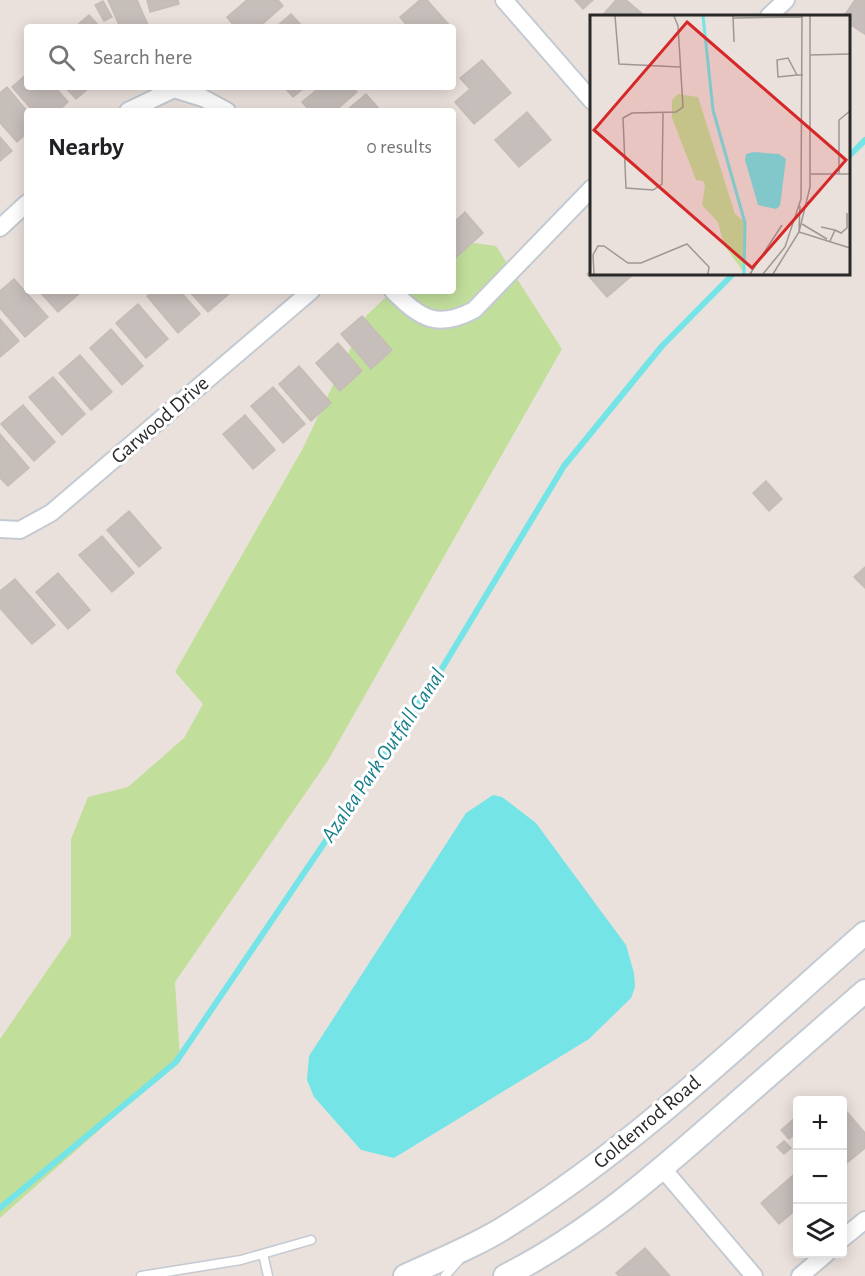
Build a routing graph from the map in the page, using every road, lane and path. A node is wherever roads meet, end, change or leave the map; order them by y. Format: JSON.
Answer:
{"nodes":[{"id":1,"x":504,"y":0,"type":"edge"},
{"id":2,"x":786,"y":0,"type":"edge"},
{"id":3,"x":770,"y":15,"type":"edge"},
{"id":4,"x":172,"y":90,"type":"edge"},
{"id":5,"x":177,"y":90,"type":"edge"},
{"id":6,"x":590,"y":99,"type":"edge"},
{"id":7,"x":134,"y":108,"type":"edge"},
{"id":8,"x":221,"y":108,"type":"edge"},
{"id":9,"x":590,"y":190,"type":"edge"},
{"id":10,"x":24,"y":206,"type":"edge"},
{"id":11,"x":0,"y":228,"type":"edge"},
{"id":12,"x":306,"y":294,"type":"edge"},
{"id":13,"x":396,"y":294,"type":"edge"},
{"id":14,"x":0,"y":529,"type":"edge"},
{"id":15,"x":865,"y":933,"type":"edge"},
{"id":16,"x":865,"y":991,"type":"edge"},
{"id":17,"x":663,"y":1169,"type":"junction"},
{"id":18,"x":865,"y":1220,"type":"edge"},
{"id":19,"x":847,"y":1236,"type":"edge"},
{"id":20,"x":311,"y":1240,"type":"dead end"},
{"id":21,"x":471,"y":1244,"type":"junction"},
{"id":22,"x":263,"y":1254,"type":"junction"},
{"id":23,"x":821,"y":1258,"type":"edge"},
{"id":24,"x":141,"y":1276,"type":"edge"},
{"id":25,"x":268,"y":1276,"type":"edge"},
{"id":26,"x":405,"y":1276,"type":"edge"},
{"id":27,"x":445,"y":1276,"type":"edge"},
{"id":28,"x":505,"y":1276,"type":"edge"},
{"id":29,"x":754,"y":1276,"type":"edge"},
{"id":30,"x":800,"y":1276,"type":"edge"}],
"edges":[{"from":1,"to":6,"type":"street"},
{"from":2,"to":3,"type":"street"},
{"from":4,"to":7,"type":"street"},
{"from":5,"to":8,"type":"street"},
{"from":9,"to":13,"type":"street"},
{"from":10,"to":11,"type":"street"},
{"from":12,"to":14,"type":"street","name":"Garwood Drive"},
{"from":15,"to":21,"type":"main road","name":"Goldenrod Road"},
{"from":16,"to":17,"type":"main road"},
{"from":17,"to":28,"type":"main road"},
{"from":17,"to":29,"type":"street"},
{"from":18,"to":19,"type":"street"},
{"from":20,"to":22,"type":"lane"},
{"from":21,"to":26,"type":"main road","name":"Goldenrod Road"},
{"from":21,"to":27,"type":"lane"},
{"from":22,"to":24,"type":"lane"},
{"from":22,"to":25,"type":"lane"},
{"from":23,"to":30,"type":"street"}]}
